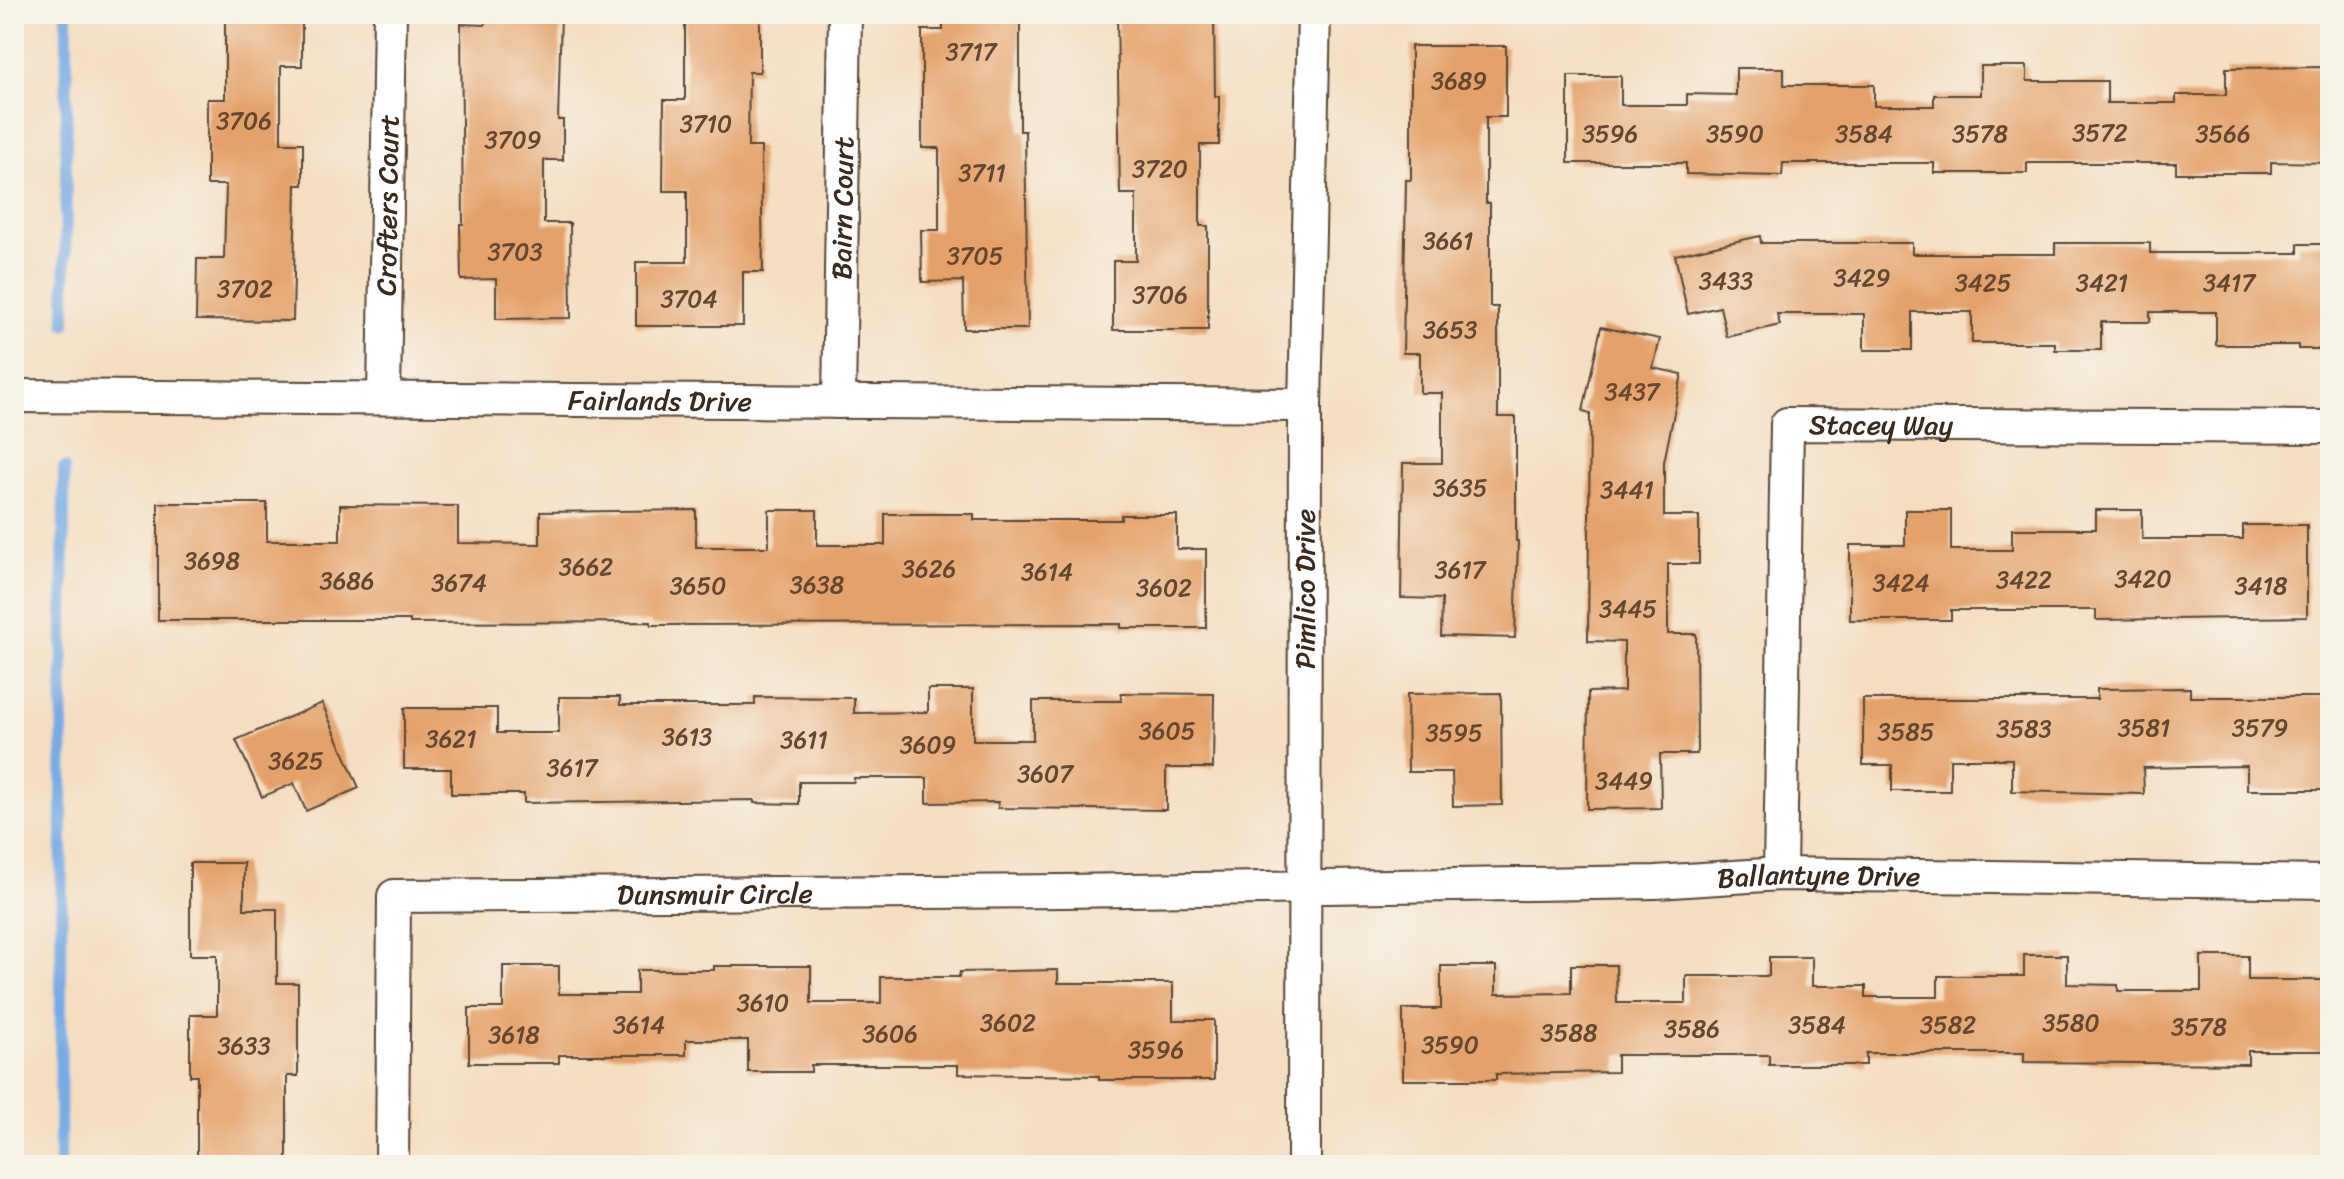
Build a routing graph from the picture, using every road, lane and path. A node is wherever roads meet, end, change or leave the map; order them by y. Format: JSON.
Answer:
{"nodes":[{"id":1,"x":390,"y":14,"type":"edge"},
{"id":2,"x":845,"y":14,"type":"edge"},
{"id":3,"x":1314,"y":14,"type":"edge"},
{"id":4,"x":14,"y":396,"type":"edge"},
{"id":5,"x":384,"y":397,"type":"junction"},
{"id":6,"x":839,"y":402,"type":"junction"},
{"id":7,"x":1305,"y":405,"type":"junction"},
{"id":8,"x":2330,"y":427,"type":"edge"},
{"id":9,"x":1780,"y":874,"type":"junction"},
{"id":10,"x":2330,"y":882,"type":"edge"},
{"id":11,"x":1306,"y":888,"type":"junction"},
{"id":12,"x":392,"y":1165,"type":"edge"},
{"id":13,"x":1304,"y":1165,"type":"edge"}],
"edges":[{"from":1,"to":5,"type":"street","name":"Crofters Court"},
{"from":2,"to":6,"type":"street","name":"Bairn Court"},
{"from":3,"to":7,"type":"street","name":"Pimlico Drive"},
{"from":4,"to":5,"type":"street","name":"Fairlands Drive"},
{"from":5,"to":6,"type":"street","name":"Fairlands Drive"},
{"from":6,"to":7,"type":"street","name":"Fairlands Drive"},
{"from":7,"to":11,"type":"street","name":"Pimlico Drive"},
{"from":8,"to":9,"type":"street","name":"Stacey Way"},
{"from":9,"to":10,"type":"street","name":"Ballantyne Drive"},
{"from":9,"to":11,"type":"street","name":"Ballantyne Drive"},
{"from":11,"to":12,"type":"street","name":"Dunsmuir Circle"},
{"from":11,"to":13,"type":"street","name":"Pimlico Drive"}]}
